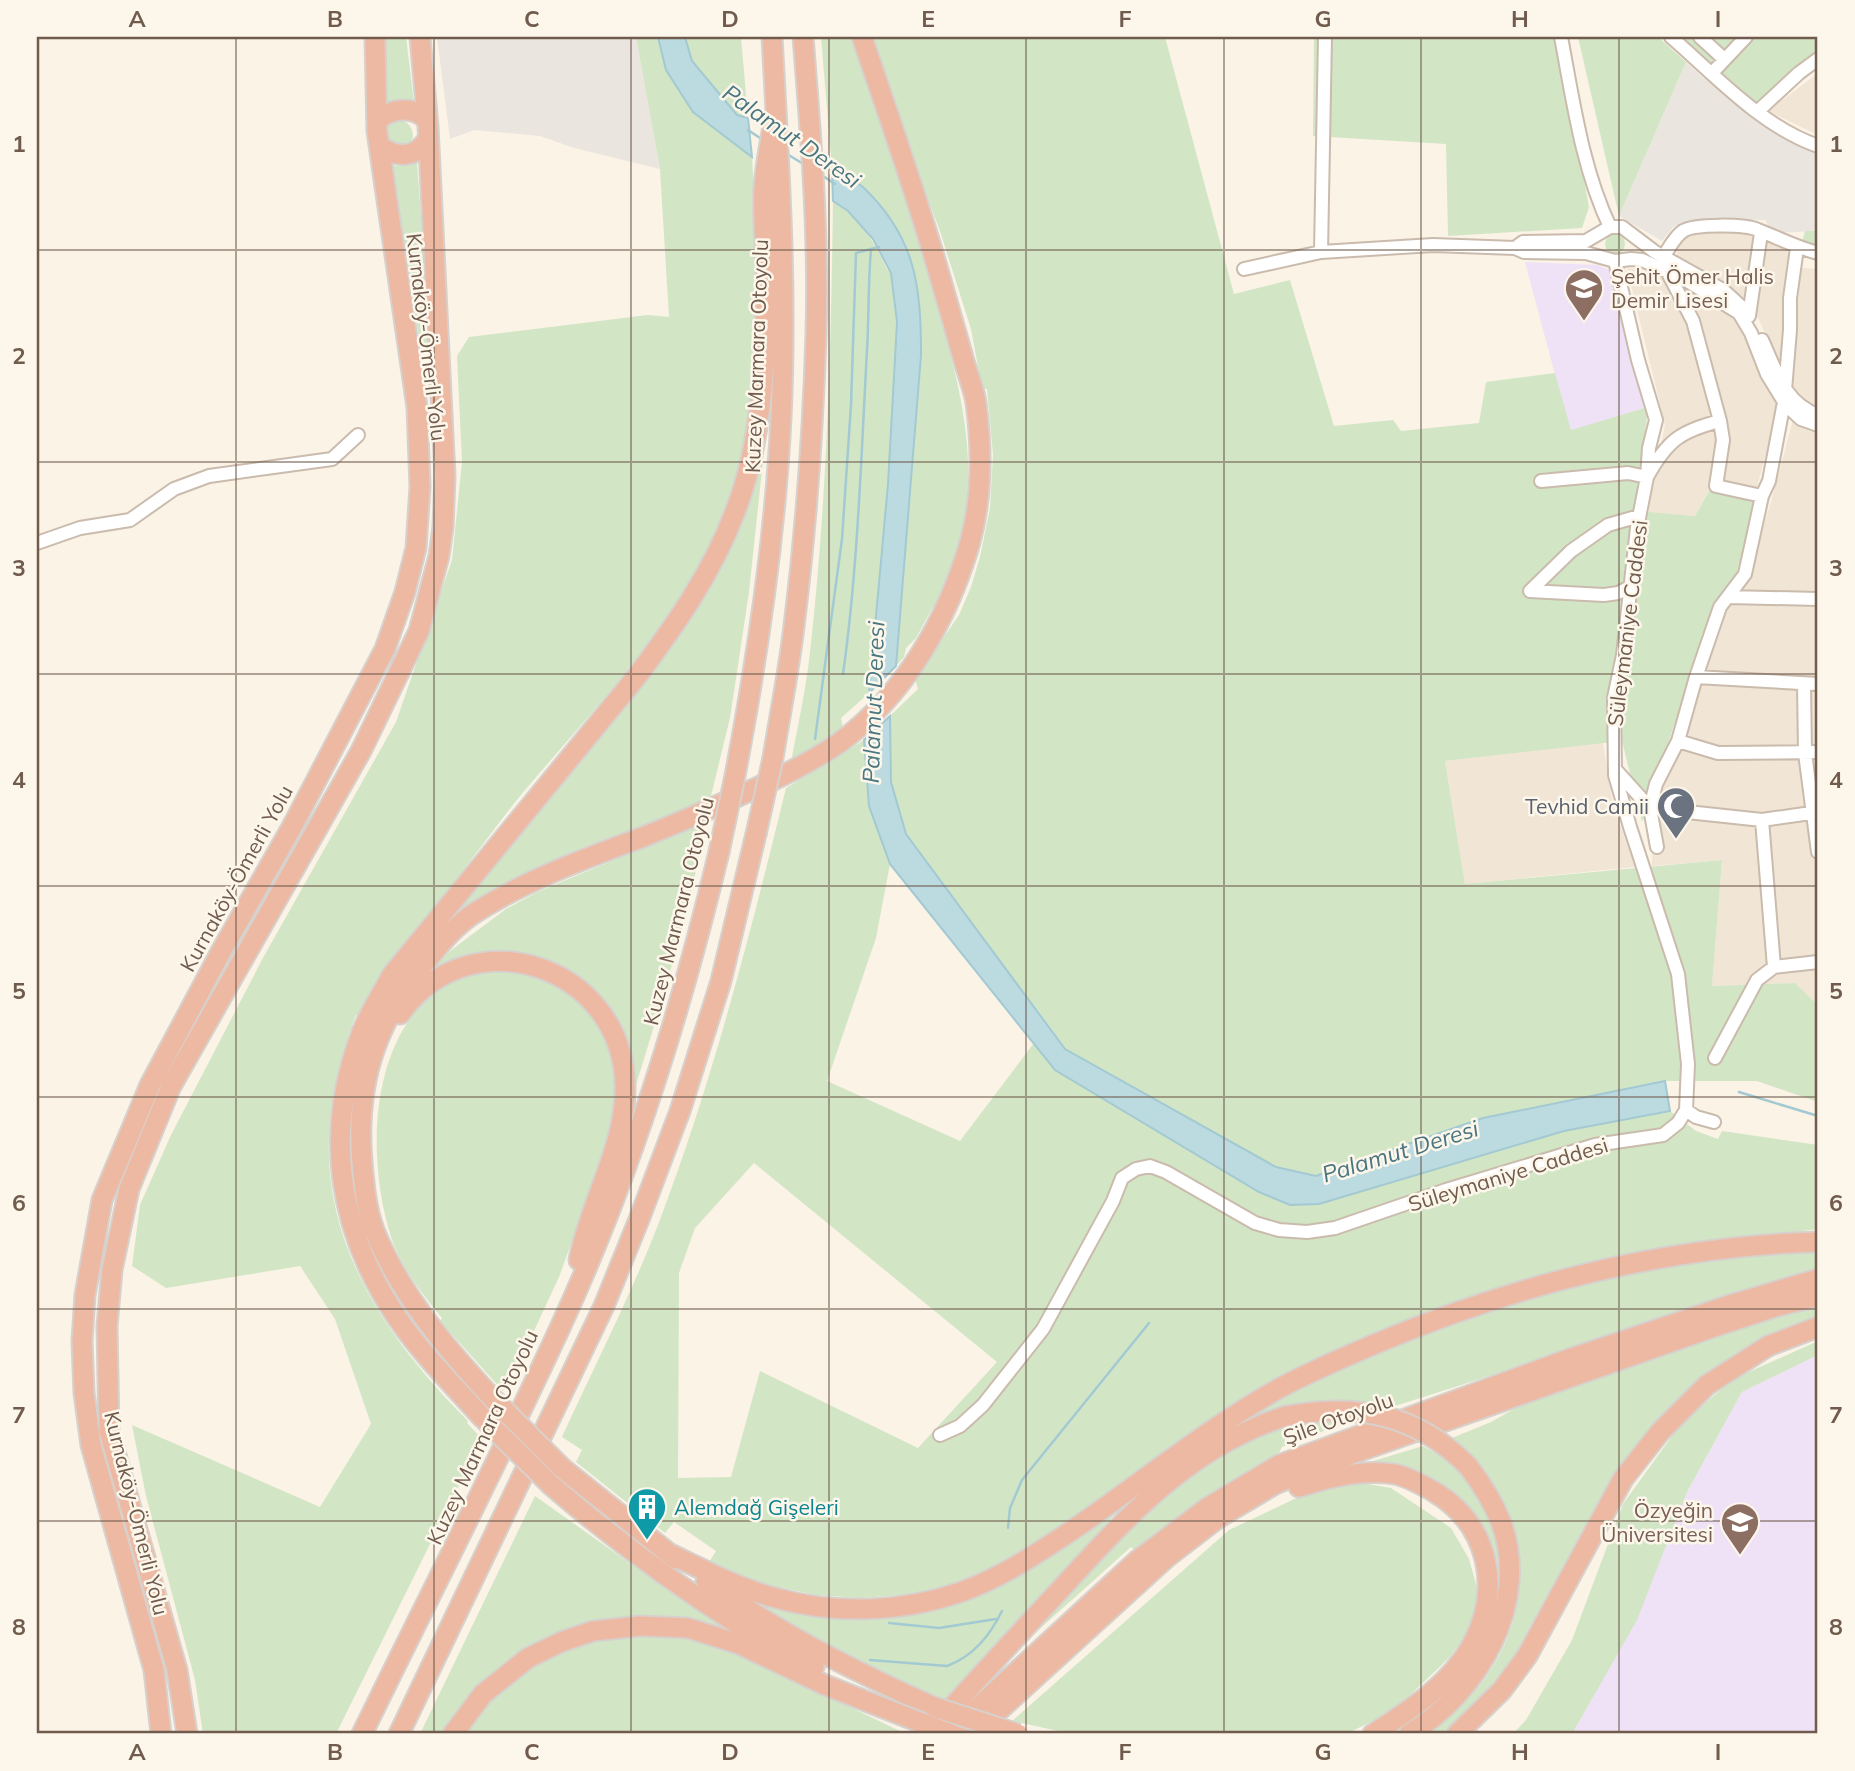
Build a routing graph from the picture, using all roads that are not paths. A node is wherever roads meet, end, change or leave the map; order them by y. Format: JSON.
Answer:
{"nodes":[{"id":1,"x":375,"y":37,"type":"edge"},
{"id":2,"x":420,"y":37,"type":"edge"},
{"id":3,"x":772,"y":37,"type":"edge"},
{"id":4,"x":803,"y":37,"type":"edge"},
{"id":5,"x":862,"y":37,"type":"edge"},
{"id":6,"x":1325,"y":37,"type":"edge"},
{"id":7,"x":1561,"y":37,"type":"edge"},
{"id":8,"x":1671,"y":37,"type":"edge"},
{"id":9,"x":1700,"y":37,"type":"edge"},
{"id":10,"x":1746,"y":37,"type":"edge"},
{"id":11,"x":1724,"y":59,"type":"junction"},
{"id":12,"x":1818,"y":60,"type":"edge"},
{"id":13,"x":1712,"y":73,"type":"junction"},
{"id":14,"x":1757,"y":112,"type":"junction"},
{"id":15,"x":377,"y":121,"type":"junction"},
{"id":16,"x":428,"y":130,"type":"junction"},
{"id":17,"x":379,"y":145,"type":"junction"},
{"id":18,"x":1818,"y":145,"type":"edge"},
{"id":19,"x":773,"y":188,"type":"junction"},
{"id":20,"x":1605,"y":230,"type":"junction"},
{"id":21,"x":1761,"y":233,"type":"junction"},
{"id":22,"x":1631,"y":235,"type":"junction"},
{"id":23,"x":1515,"y":248,"type":"junction"},
{"id":24,"x":1797,"y":248,"type":"junction"},
{"id":25,"x":1321,"y":251,"type":"junction"},
{"id":26,"x":1818,"y":253,"type":"edge"},
{"id":27,"x":1614,"y":260,"type":"junction"},
{"id":28,"x":1665,"y":264,"type":"junction"},
{"id":29,"x":1244,"y":269,"type":"dead end"},
{"id":30,"x":1749,"y":316,"type":"junction"},
{"id":31,"x":1784,"y":386,"type":"junction"},
{"id":32,"x":1784,"y":402,"type":"junction"},
{"id":33,"x":1818,"y":415,"type":"edge"},
{"id":34,"x":1720,"y":421,"type":"junction"},
{"id":35,"x":1818,"y":425,"type":"edge"},
{"id":36,"x":358,"y":435,"type":"dead end"},
{"id":37,"x":1647,"y":477,"type":"junction"},
{"id":38,"x":1541,"y":481,"type":"dead end"},
{"id":39,"x":1762,"y":496,"type":"junction"},
{"id":40,"x":1639,"y":516,"type":"junction"},
{"id":41,"x":37,"y":543,"type":"edge"},
{"id":42,"x":1632,"y":586,"type":"junction"},
{"id":43,"x":1728,"y":597,"type":"junction"},
{"id":44,"x":1818,"y":599,"type":"edge"},
{"id":45,"x":1696,"y":677,"type":"junction"},
{"id":46,"x":1804,"y":684,"type":"junction"},
{"id":47,"x":1818,"y":684,"type":"edge"},
{"id":48,"x":1678,"y":741,"type":"junction"},
{"id":49,"x":1818,"y":752,"type":"edge"},
{"id":50,"x":1805,"y":754,"type":"junction"},
{"id":51,"x":1615,"y":769,"type":"junction"},
{"id":52,"x":1650,"y":808,"type":"junction"},
{"id":53,"x":1815,"y":813,"type":"edge"},
{"id":54,"x":1762,"y":820,"type":"junction"},
{"id":55,"x":1657,"y":847,"type":"dead end"},
{"id":56,"x":1818,"y":852,"type":"edge"},
{"id":57,"x":1818,"y":961,"type":"edge"},
{"id":58,"x":1774,"y":967,"type":"junction"},
{"id":59,"x":1715,"y":1058,"type":"dead end"},
{"id":60,"x":367,"y":1073,"type":"junction"},
{"id":61,"x":1686,"y":1110,"type":"junction"},
{"id":62,"x":1714,"y":1122,"type":"dead end"},
{"id":63,"x":1818,"y":1242,"type":"edge"},
{"id":64,"x":1818,"y":1279,"type":"edge"},
{"id":65,"x":1818,"y":1296,"type":"edge"},
{"id":66,"x":564,"y":1319,"type":"junction"},
{"id":67,"x":1818,"y":1327,"type":"edge"},
{"id":68,"x":940,"y":1435,"type":"dead end"},
{"id":69,"x":666,"y":1552,"type":"junction"},
{"id":70,"x":1166,"y":1558,"type":"junction"},
{"id":71,"x":904,"y":1716,"type":"junction"},
{"id":72,"x":161,"y":1734,"type":"edge"},
{"id":73,"x":187,"y":1734,"type":"edge"},
{"id":74,"x":362,"y":1734,"type":"edge"},
{"id":75,"x":399,"y":1734,"type":"edge"},
{"id":76,"x":453,"y":1734,"type":"edge"},
{"id":77,"x":929,"y":1734,"type":"edge"},
{"id":78,"x":950,"y":1734,"type":"edge"},
{"id":79,"x":973,"y":1734,"type":"edge"},
{"id":80,"x":1018,"y":1734,"type":"edge"},
{"id":81,"x":1373,"y":1734,"type":"edge"},
{"id":82,"x":1409,"y":1734,"type":"edge"},
{"id":83,"x":1457,"y":1734,"type":"edge"}],
"edges":[{"from":1,"to":15,"type":"highway","name":"Kurnaköy-Ömerli Yolu"},
{"from":2,"to":16,"type":"highway","name":"Kurnaköy-Ömerli Yolu"},
{"from":3,"to":19,"type":"highway","name":"Kuzey Marmara Otoyolu"},
{"from":4,"to":75,"type":"highway","bridge":true},
{"from":5,"to":60,"type":"highway"},
{"from":6,"to":25,"type":"street"},
{"from":7,"to":20,"type":"street"},
{"from":8,"to":13,"type":"street"},
{"from":9,"to":11,"type":"street"},
{"from":10,"to":11,"type":"street"},
{"from":11,"to":13,"type":"street"},
{"from":12,"to":14,"type":"street"},
{"from":13,"to":14,"type":"street"},
{"from":14,"to":18,"type":"street"},
{"from":15,"to":16,"type":"highway"},
{"from":15,"to":17,"type":"highway","name":"Kurnaköy-Ömerli Yolu"},
{"from":16,"to":17,"type":"highway"},
{"from":16,"to":73,"type":"highway","name":"Kurnaköy-Ömerli Yolu"},
{"from":17,"to":72,"type":"highway","name":"Kurnaköy-Ömerli Yolu"},
{"from":19,"to":66,"type":"highway","name":"Kuzey Marmara Otoyolu","bridge":true},
{"from":19,"to":71,"type":"highway","bridge":true},
{"from":20,"to":22,"type":"street"},
{"from":20,"to":23,"type":"street"},
{"from":20,"to":27,"type":"street"},
{"from":21,"to":24,"type":"street"},
{"from":21,"to":28,"type":"street"},
{"from":21,"to":30,"type":"street"},
{"from":22,"to":27,"type":"street"},
{"from":22,"to":28,"type":"street"},
{"from":23,"to":25,"type":"street"},
{"from":23,"to":27,"type":"street"},
{"from":24,"to":26,"type":"street"},
{"from":24,"to":31,"type":"street"},
{"from":25,"to":29,"type":"street"},
{"from":27,"to":28,"type":"street"},
{"from":27,"to":37,"type":"street","name":"Süleymaniye Caddesi"},
{"from":28,"to":30,"type":"street"},
{"from":28,"to":32,"type":"street"},
{"from":28,"to":34,"type":"street"},
{"from":30,"to":31,"type":"street"},
{"from":31,"to":32,"type":"street"},
{"from":31,"to":33,"type":"street"},
{"from":32,"to":35,"type":"street"},
{"from":32,"to":39,"type":"street"},
{"from":34,"to":37,"type":"street"},
{"from":34,"to":39,"type":"street"},
{"from":36,"to":41,"type":"street"},
{"from":37,"to":38,"type":"street"},
{"from":37,"to":40,"type":"street","name":"Süleymaniye Caddesi"},
{"from":39,"to":43,"type":"street"},
{"from":40,"to":42,"type":"street","name":"Süleymaniye Caddesi"},
{"from":40,"to":42,"type":"street"},
{"from":42,"to":51,"type":"street","name":"Süleymaniye Caddesi"},
{"from":43,"to":44,"type":"street"},
{"from":43,"to":45,"type":"street"},
{"from":45,"to":46,"type":"street"},
{"from":45,"to":48,"type":"street"},
{"from":46,"to":47,"type":"street"},
{"from":46,"to":50,"type":"street"},
{"from":48,"to":50,"type":"street"},
{"from":48,"to":52,"type":"street"},
{"from":49,"to":50,"type":"street"},
{"from":50,"to":53,"type":"street"},
{"from":51,"to":52,"type":"street"},
{"from":51,"to":61,"type":"street","name":"Süleymaniye Caddesi"},
{"from":52,"to":54,"type":"street"},
{"from":52,"to":55,"type":"street"},
{"from":53,"to":54,"type":"street"},
{"from":53,"to":56,"type":"street"},
{"from":54,"to":58,"type":"street"},
{"from":57,"to":58,"type":"street"},
{"from":58,"to":59,"type":"street"},
{"from":60,"to":66,"type":"highway"},
{"from":60,"to":69,"type":"highway","bridge":true},
{"from":61,"to":62,"type":"street"},
{"from":61,"to":68,"type":"street","name":"Süleymaniye Caddesi"},
{"from":63,"to":69,"type":"highway"},
{"from":64,"to":78,"type":"highway","name":"Şile Otoyolu"},
{"from":65,"to":70,"type":"highway","name":"Şile Otoyolu"},
{"from":66,"to":74,"type":"highway","name":"Kuzey Marmara Otoyolu"},
{"from":67,"to":83,"type":"highway"},
{"from":69,"to":80,"type":"highway","bridge":true},
{"from":70,"to":79,"type":"highway","name":"Şile Otoyolu"},
{"from":70,"to":81,"type":"highway"},
{"from":71,"to":76,"type":"highway"},
{"from":71,"to":78,"type":"highway","bridge":true},
{"from":77,"to":82,"type":"highway","bridge":true}]}
